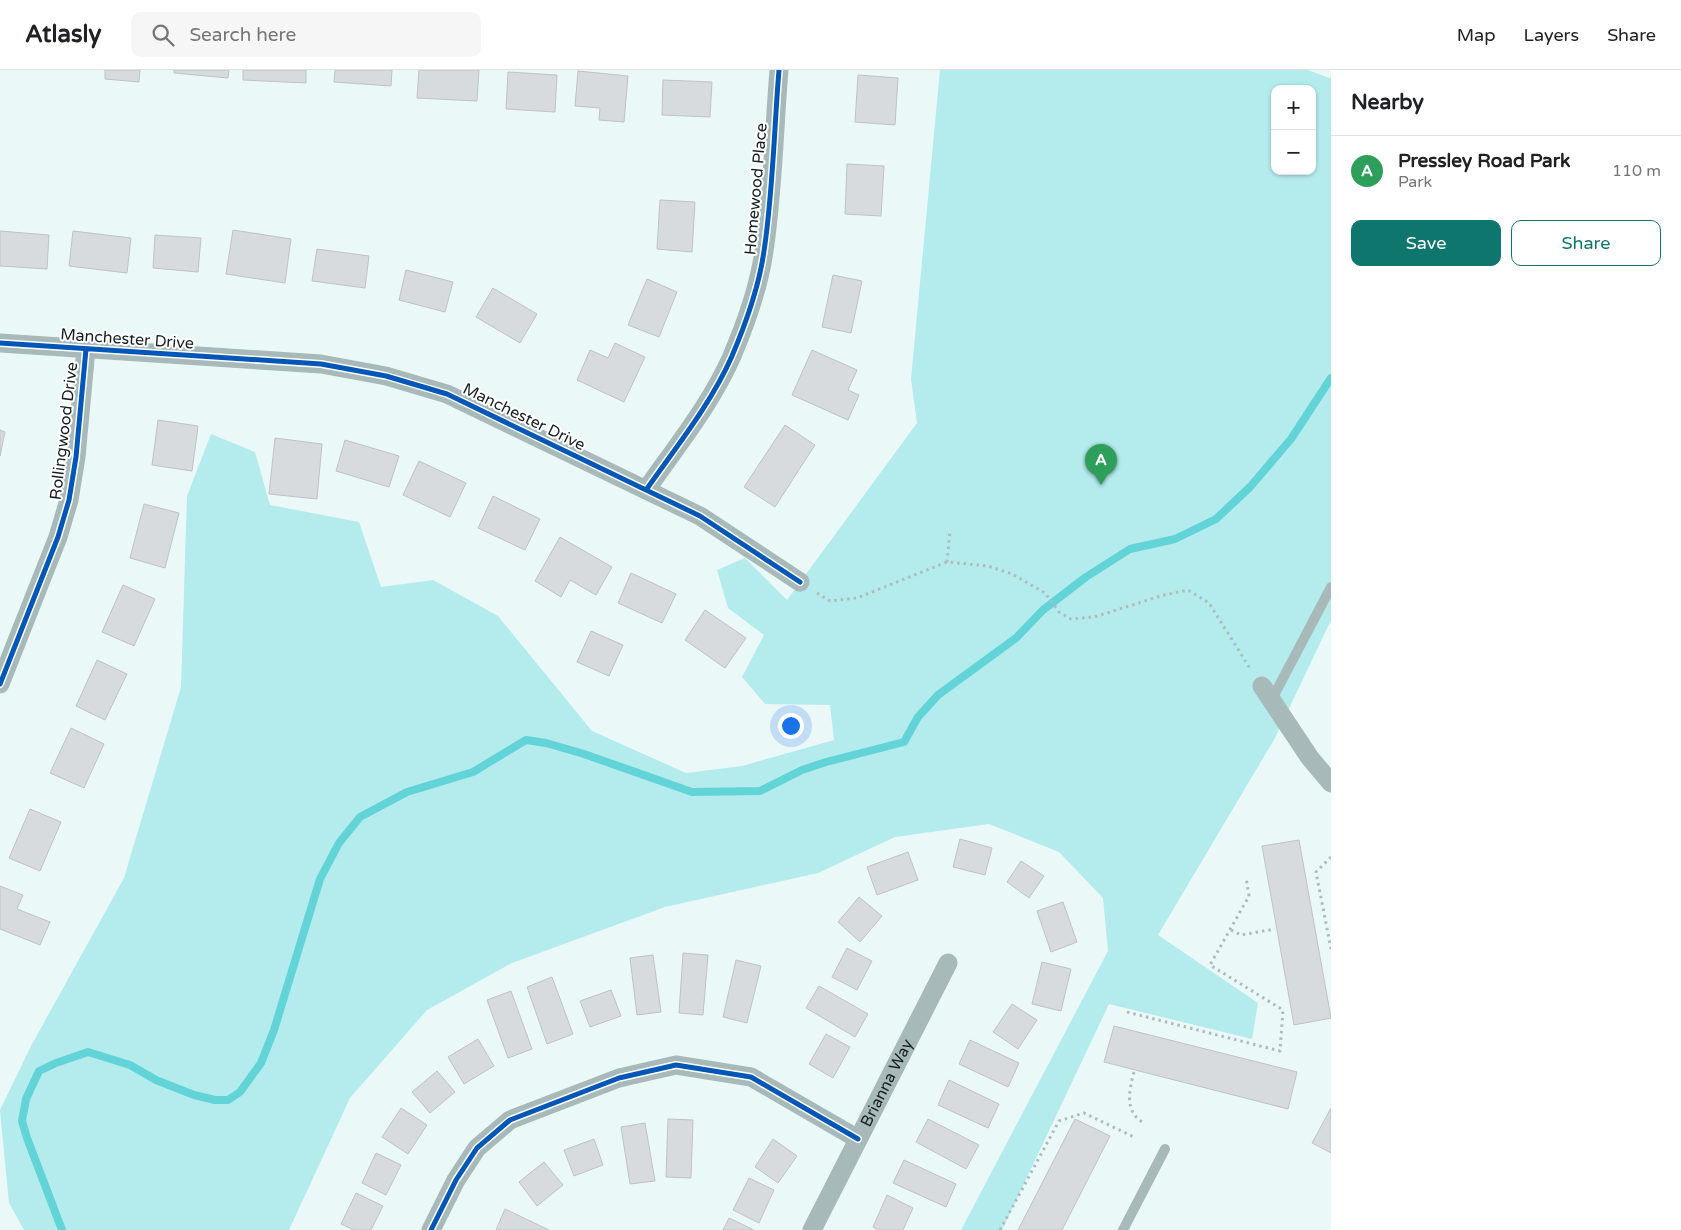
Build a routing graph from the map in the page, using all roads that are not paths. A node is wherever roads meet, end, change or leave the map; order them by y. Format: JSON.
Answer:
{"nodes":[{"id":1,"x":779,"y":70,"type":"edge"},
{"id":2,"x":0,"y":343,"type":"edge"},
{"id":3,"x":86,"y":349,"type":"junction"},
{"id":4,"x":646,"y":490,"type":"junction"},
{"id":5,"x":800,"y":582,"type":"road end"},
{"id":6,"x":1331,"y":587,"type":"edge"},
{"id":7,"x":0,"y":684,"type":"edge"},
{"id":8,"x":1267,"y":693,"type":"joint"},
{"id":9,"x":1331,"y":783,"type":"edge"},
{"id":10,"x":948,"y":963,"type":"dead end"},
{"id":11,"x":858,"y":1139,"type":"junction"},
{"id":12,"x":1165,"y":1149,"type":"dead end"},
{"id":13,"x":431,"y":1230,"type":"edge"},
{"id":14,"x":812,"y":1230,"type":"edge"},
{"id":15,"x":1123,"y":1230,"type":"edge"}],
"edges":[{"from":1,"to":4,"type":"street","name":"Homewood Place"},
{"from":2,"to":3,"type":"street","name":"Manchester Drive"},
{"from":3,"to":4,"type":"street","name":"Manchester Drive"},
{"from":3,"to":7,"type":"street","name":"Rollingwood Drive"},
{"from":4,"to":5,"type":"street","name":"Manchester Drive"},
{"from":6,"to":8,"type":"lane"},
{"from":8,"to":9,"type":"street"},
{"from":10,"to":11,"type":"street","name":"Brianna Way"},
{"from":11,"to":13,"type":"street"},
{"from":11,"to":14,"type":"street","name":"Brianna Way"},
{"from":12,"to":15,"type":"lane"}]}
